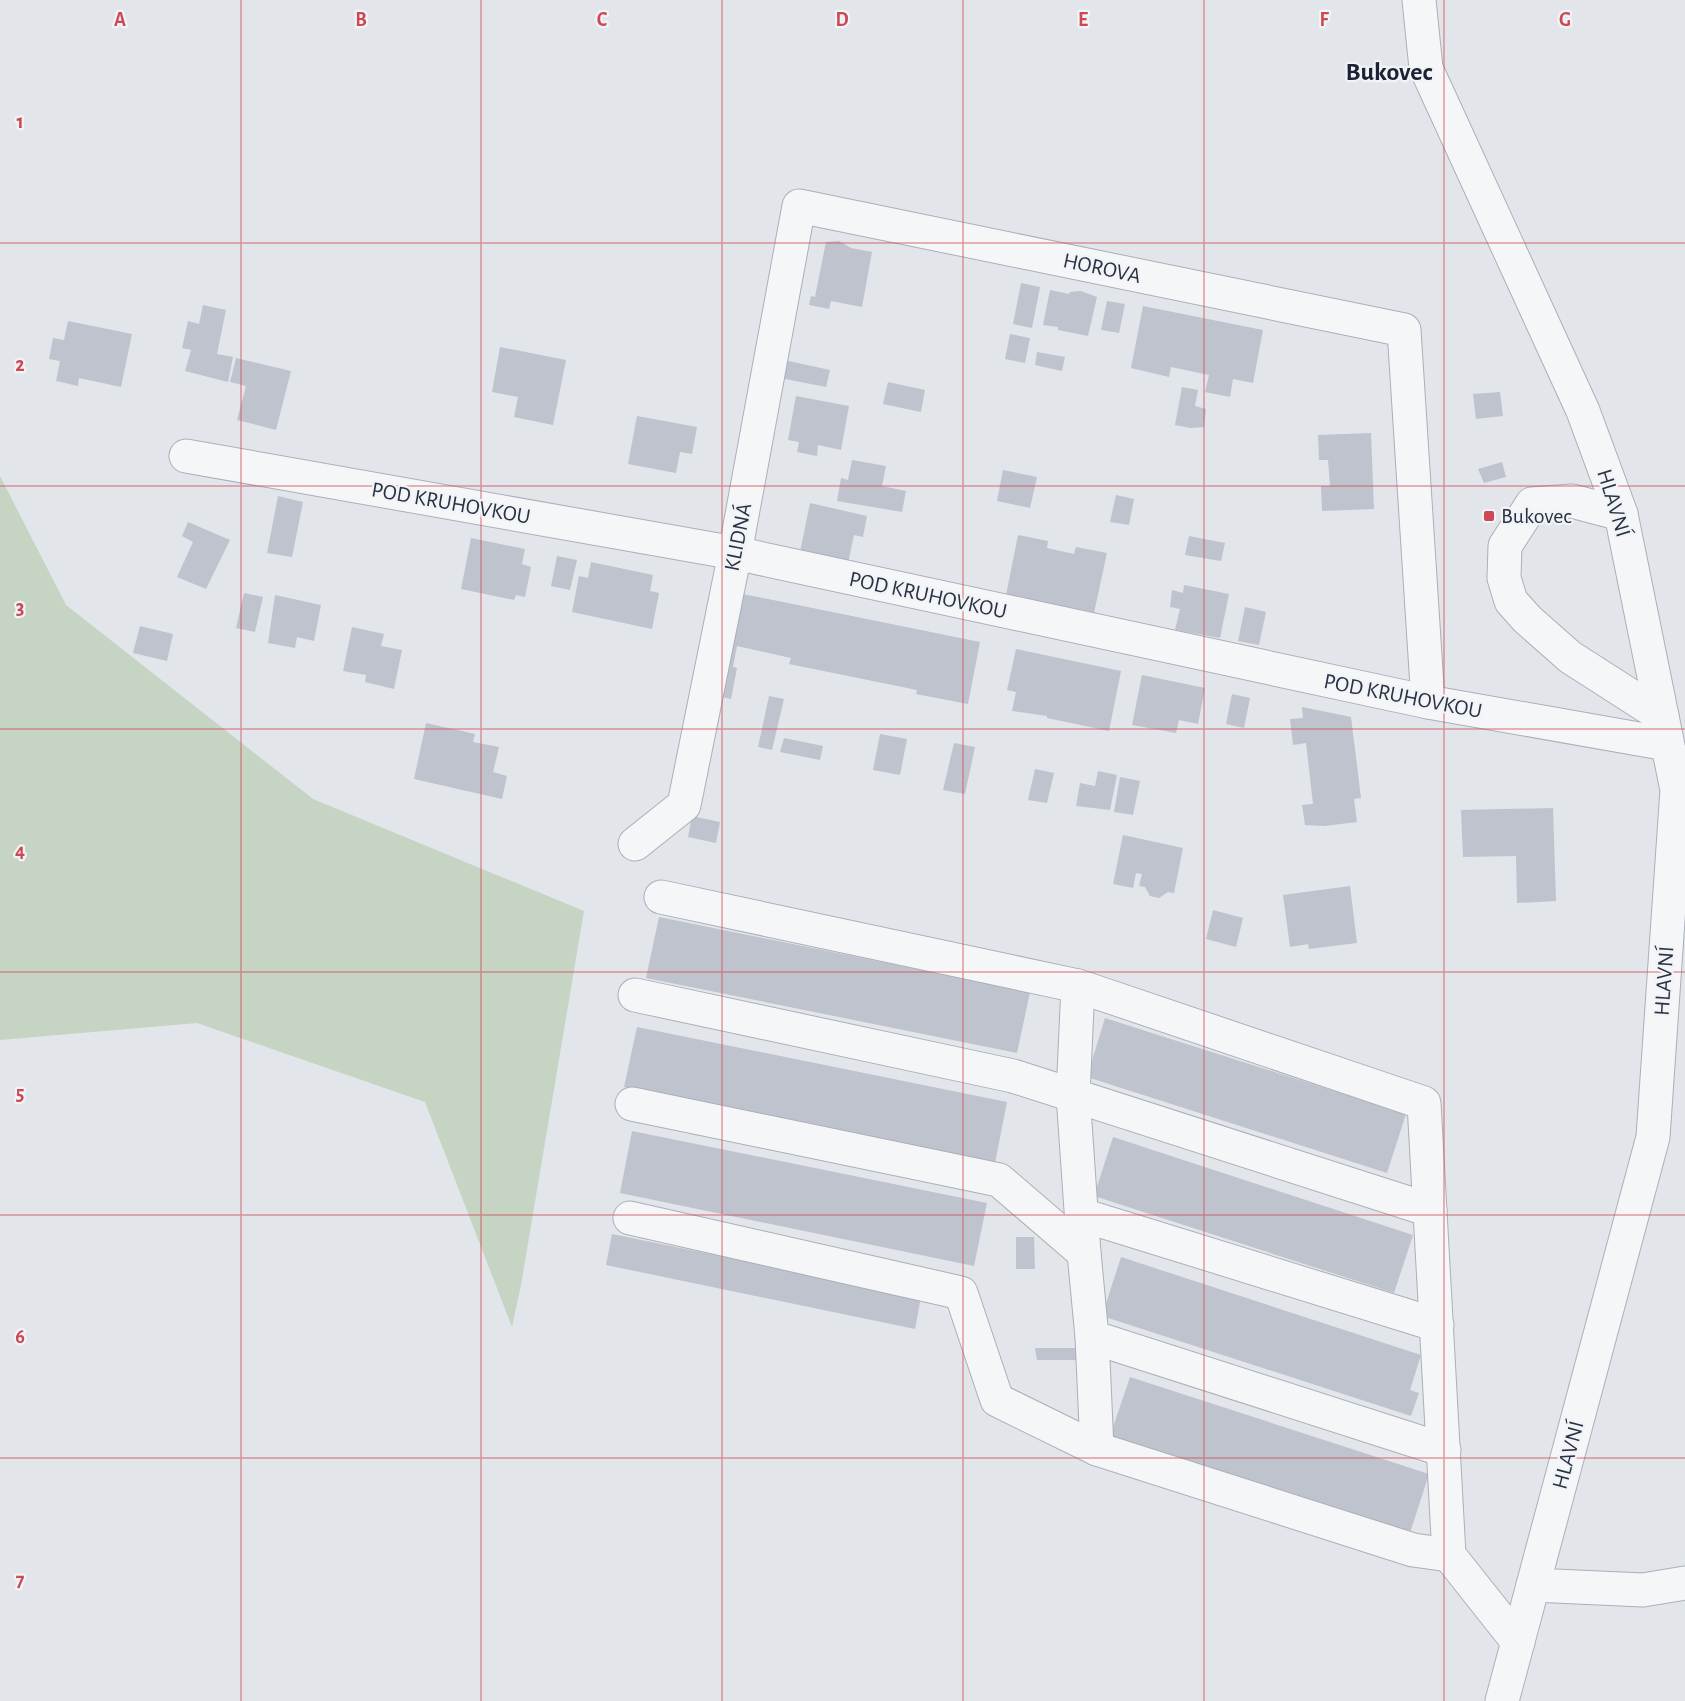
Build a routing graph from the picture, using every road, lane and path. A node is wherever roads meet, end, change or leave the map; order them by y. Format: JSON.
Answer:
{"nodes":[{"id":1,"x":1419,"y":0,"type":"edge"},
{"id":2,"x":799,"y":206,"type":"joint"},
{"id":3,"x":186,"y":456,"type":"dead end"},
{"id":4,"x":1621,"y":514,"type":"junction"},
{"id":5,"x":735,"y":553,"type":"junction"},
{"id":6,"x":1428,"y":702,"type":"junction"},
{"id":7,"x":1665,"y":730,"type":"junction"},
{"id":8,"x":635,"y":844,"type":"dead end"},
{"id":9,"x":661,"y":897,"type":"dead end"},
{"id":10,"x":1078,"y":986,"type":"junction"},
{"id":11,"x":635,"y":995,"type":"dead end"},
{"id":12,"x":1073,"y":1095,"type":"junction"},
{"id":13,"x":632,"y":1104,"type":"dead end"},
{"id":14,"x":1430,"y":1210,"type":"junction"},
{"id":15,"x":1082,"y":1215,"type":"junction"},
{"id":16,"x":630,"y":1218,"type":"dead end"},
{"id":17,"x":1084,"y":1252,"type":"junction"},
{"id":18,"x":1437,"y":1325,"type":"junction"},
{"id":19,"x":1092,"y":1337,"type":"junction"},
{"id":20,"x":1096,"y":1449,"type":"junction"},
{"id":21,"x":1444,"y":1450,"type":"junction"},
{"id":22,"x":1449,"y":1555,"type":"junction"},
{"id":23,"x":1685,"y":1583,"type":"edge"},
{"id":24,"x":1533,"y":1585,"type":"junction"},
{"id":25,"x":1518,"y":1642,"type":"junction"},
{"id":26,"x":1502,"y":1701,"type":"edge"}],
"edges":[{"from":1,"to":4,"type":"street","name":"HLAVNÍ"},
{"from":2,"to":5,"type":"street","name":"KLIDNÁ"},
{"from":2,"to":6,"type":"street","name":"HOROVA"},
{"from":3,"to":5,"type":"street","name":"POD KRUHOVKOU"},
{"from":4,"to":7,"type":"street","name":"HLAVNÍ"},
{"from":4,"to":7,"type":"street"},
{"from":5,"to":6,"type":"street","name":"POD KRUHOVKOU"},
{"from":5,"to":8,"type":"street","name":"KLIDNÁ"},
{"from":6,"to":7,"type":"street","name":"POD KRUHOVKOU"},
{"from":7,"to":24,"type":"street","name":"HLAVNÍ"},
{"from":9,"to":10,"type":"street"},
{"from":10,"to":12,"type":"street"},
{"from":10,"to":14,"type":"street"},
{"from":11,"to":12,"type":"street"},
{"from":12,"to":14,"type":"street"},
{"from":12,"to":15,"type":"street"},
{"from":13,"to":17,"type":"street"},
{"from":14,"to":18,"type":"street"},
{"from":15,"to":17,"type":"street"},
{"from":15,"to":18,"type":"street"},
{"from":16,"to":20,"type":"street"},
{"from":17,"to":19,"type":"street"},
{"from":18,"to":21,"type":"street"},
{"from":19,"to":20,"type":"street"},
{"from":19,"to":21,"type":"street"},
{"from":20,"to":22,"type":"street"},
{"from":21,"to":22,"type":"street"},
{"from":22,"to":25,"type":"street"},
{"from":23,"to":24,"type":"street"},
{"from":24,"to":25,"type":"street","name":"HLAVNÍ"},
{"from":25,"to":26,"type":"street","name":"HLAVNÍ"}]}
